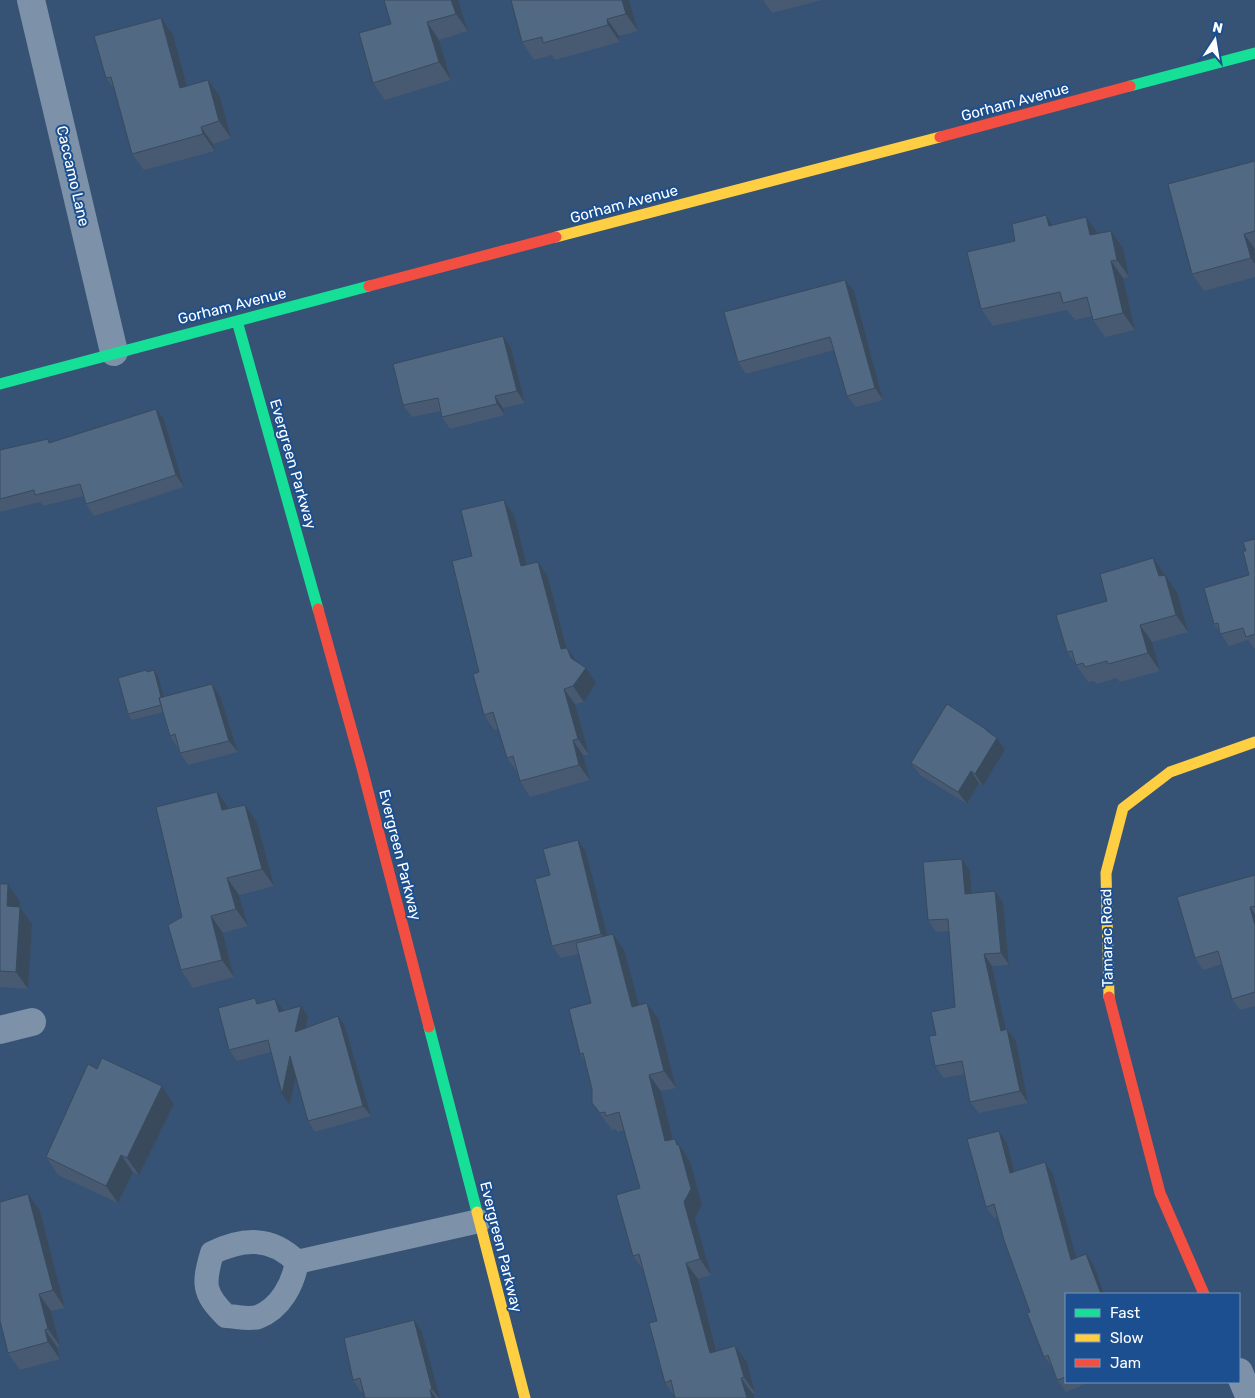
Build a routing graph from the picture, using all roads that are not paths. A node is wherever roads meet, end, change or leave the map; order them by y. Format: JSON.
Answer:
{"nodes":[{"id":1,"x":31,"y":0,"type":"edge"},
{"id":2,"x":1255,"y":53,"type":"edge"},
{"id":3,"x":237,"y":321,"type":"junction"},
{"id":4,"x":114,"y":352,"type":"junction"},
{"id":5,"x":0,"y":384,"type":"edge"},
{"id":6,"x":1255,"y":742,"type":"edge"},
{"id":7,"x":32,"y":1022,"type":"dead end"},
{"id":8,"x":0,"y":1030,"type":"edge"},
{"id":9,"x":479,"y":1221,"type":"junction"},
{"id":10,"x":297,"y":1262,"type":"dead end"},
{"id":11,"x":1204,"y":1293,"type":"edge"},
{"id":12,"x":1240,"y":1374,"type":"edge"},
{"id":13,"x":524,"y":1398,"type":"edge"},
{"id":14,"x":1250,"y":1398,"type":"edge"}],
"edges":[{"from":1,"to":4,"type":"street","name":"Caccamo Lane"},
{"from":2,"to":3,"type":"street","name":"Gorham Avenue"},
{"from":3,"to":4,"type":"street","name":"Gorham Avenue"},
{"from":3,"to":9,"type":"street","name":"Evergreen Parkway"},
{"from":4,"to":5,"type":"street","name":"Gorham Avenue"},
{"from":6,"to":11,"type":"street","name":"Tamarac Road"},
{"from":7,"to":8,"type":"street"},
{"from":9,"to":10,"type":"lane"},
{"from":9,"to":13,"type":"street","name":"Evergreen Parkway"},
{"from":12,"to":14,"type":"street"}]}
